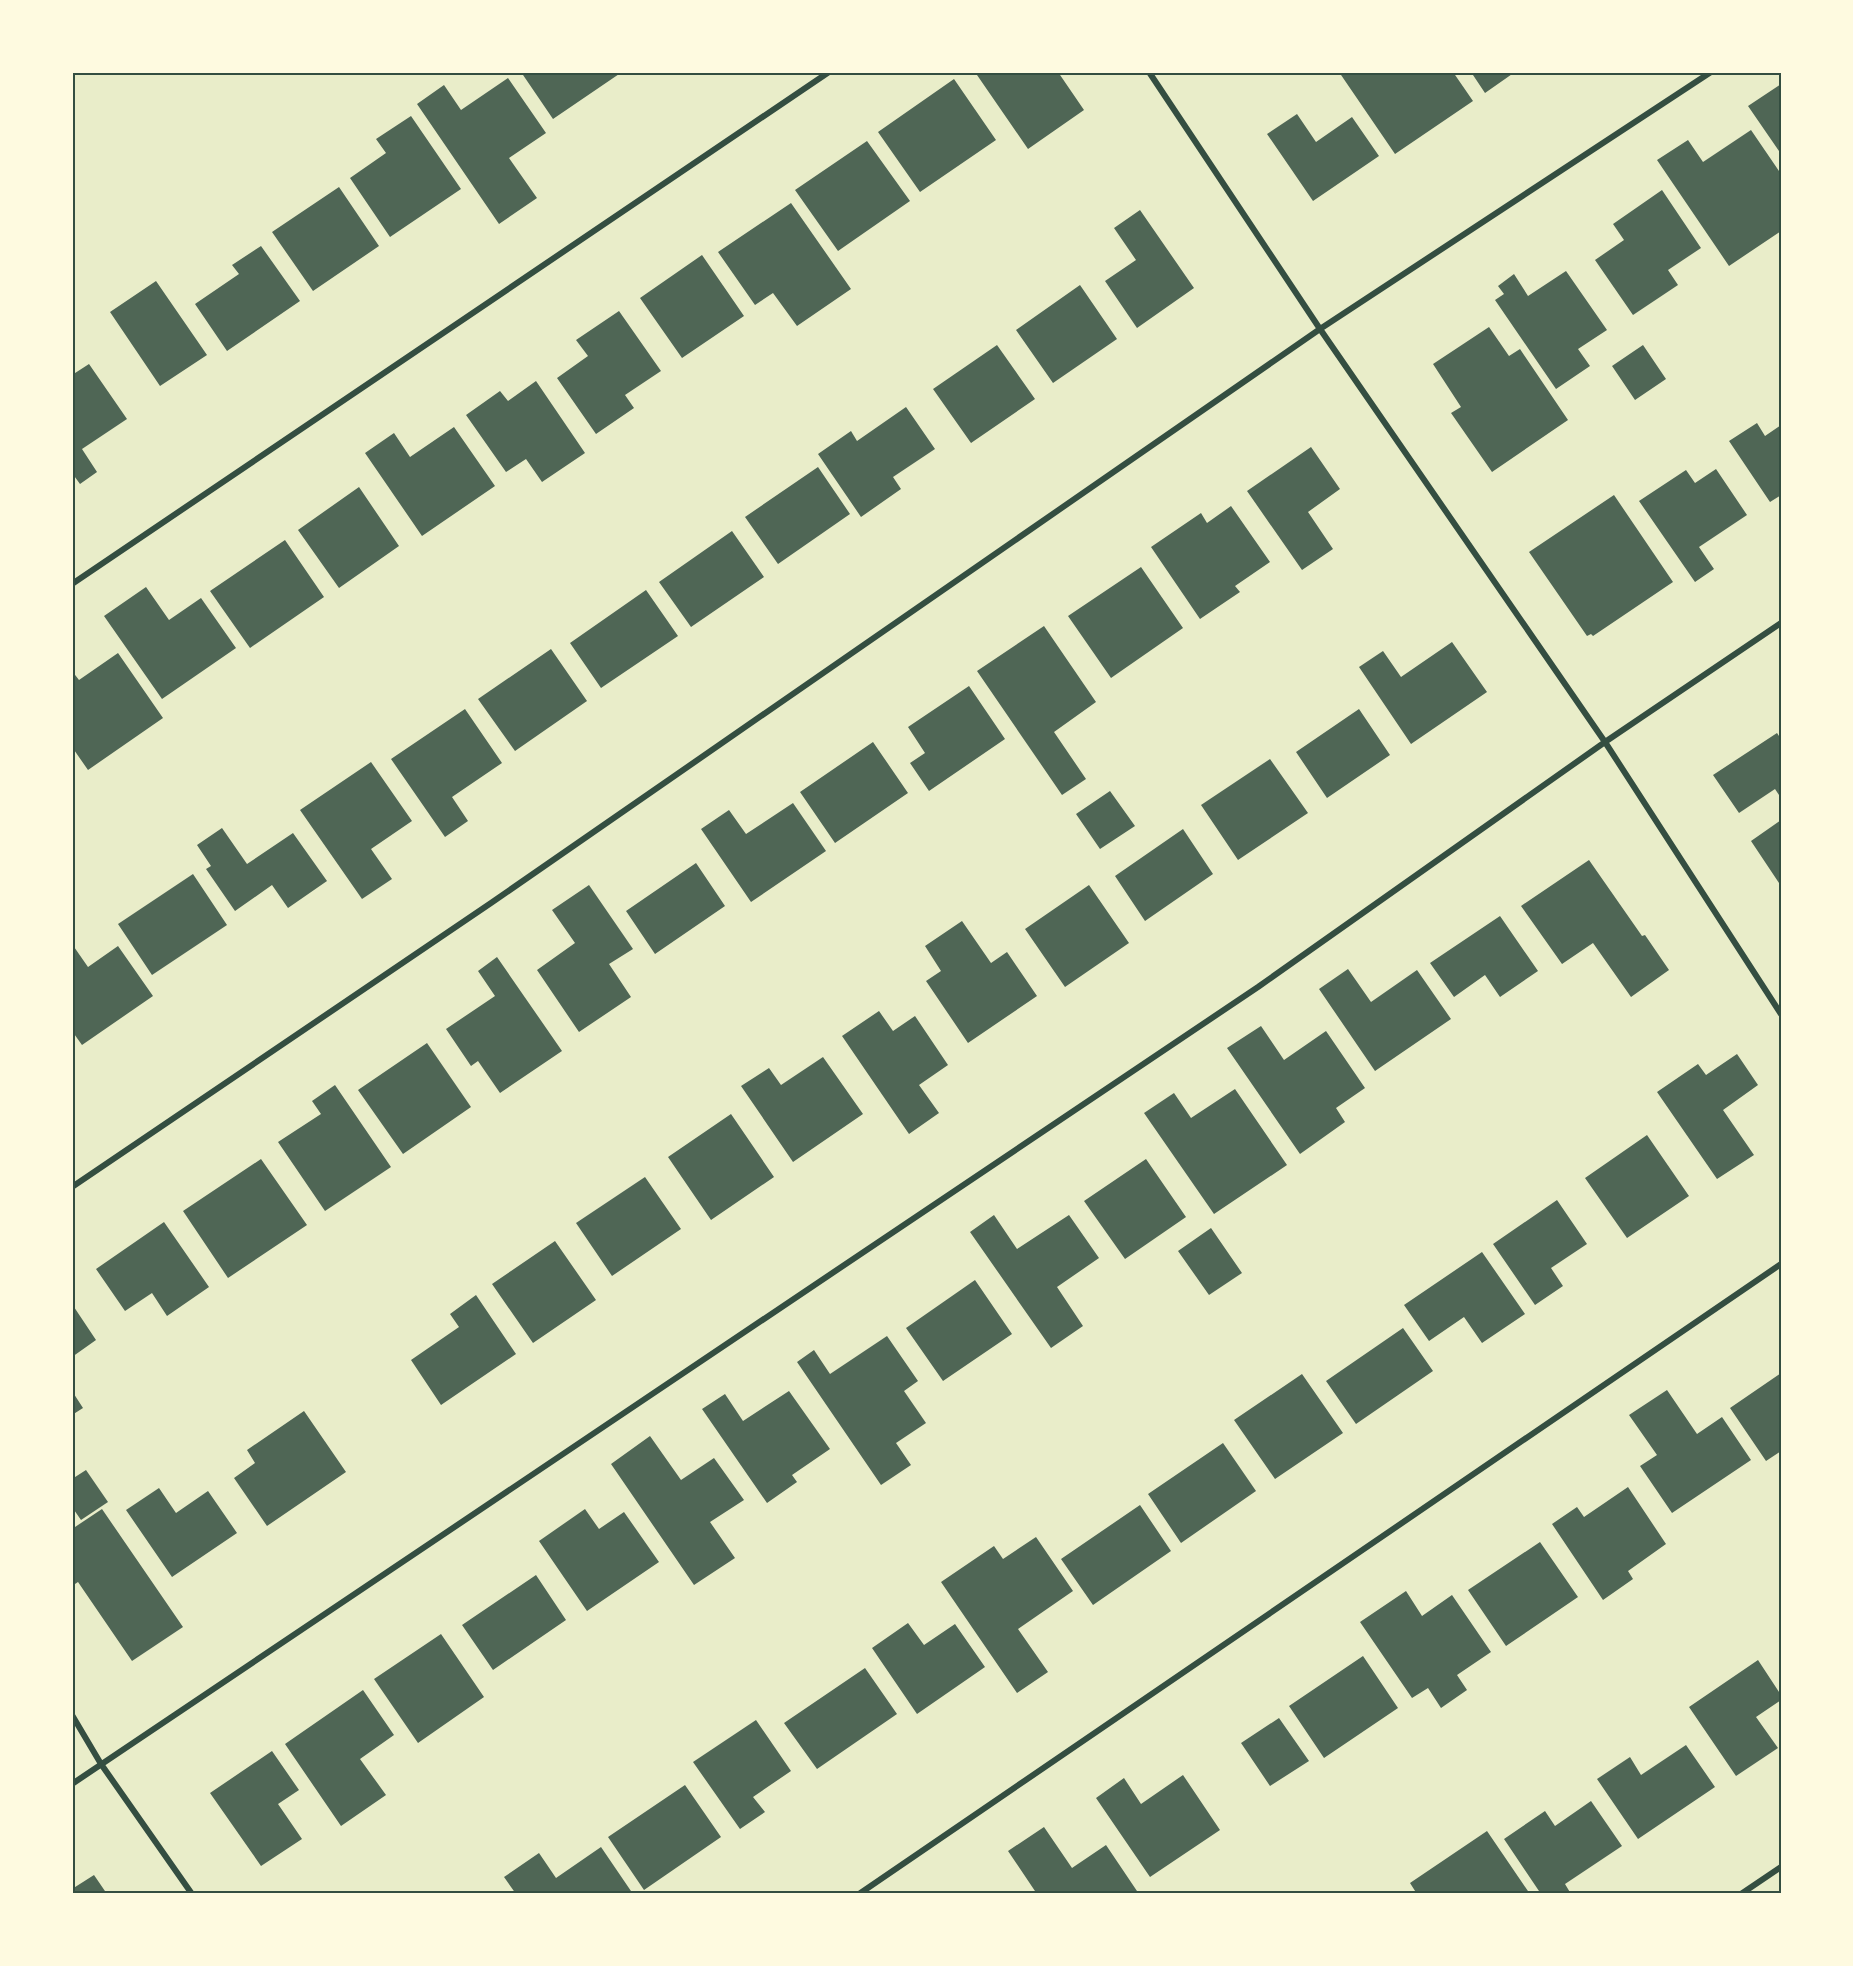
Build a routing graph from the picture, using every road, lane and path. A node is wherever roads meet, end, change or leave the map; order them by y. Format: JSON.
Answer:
{"nodes":[{"id":1,"x":829,"y":72,"type":"edge"},
{"id":2,"x":1149,"y":72,"type":"edge"},
{"id":3,"x":1711,"y":72,"type":"edge"},
{"id":4,"x":1320,"y":329,"type":"junction"},
{"id":5,"x":72,"y":584,"type":"edge"},
{"id":6,"x":1781,"y":623,"type":"edge"},
{"id":7,"x":1605,"y":742,"type":"junction"},
{"id":8,"x":1781,"y":1014,"type":"edge"},
{"id":9,"x":72,"y":1187,"type":"edge"},
{"id":10,"x":1781,"y":1264,"type":"edge"},
{"id":11,"x":72,"y":1714,"type":"edge"},
{"id":12,"x":101,"y":1764,"type":"junction"},
{"id":13,"x":72,"y":1784,"type":"edge"},
{"id":14,"x":1781,"y":1867,"type":"edge"},
{"id":15,"x":192,"y":1894,"type":"edge"},
{"id":16,"x":859,"y":1894,"type":"edge"},
{"id":17,"x":1741,"y":1894,"type":"edge"}],
"edges":[{"from":1,"to":5,"type":"street"},
{"from":2,"to":4,"type":"street"},
{"from":3,"to":4,"type":"street"},
{"from":4,"to":7,"type":"street"},
{"from":4,"to":9,"type":"street"},
{"from":6,"to":7,"type":"street"},
{"from":7,"to":8,"type":"street"},
{"from":7,"to":12,"type":"street"},
{"from":10,"to":16,"type":"street"},
{"from":11,"to":12,"type":"street"},
{"from":12,"to":13,"type":"street"},
{"from":12,"to":15,"type":"street"},
{"from":14,"to":17,"type":"street"}]}
